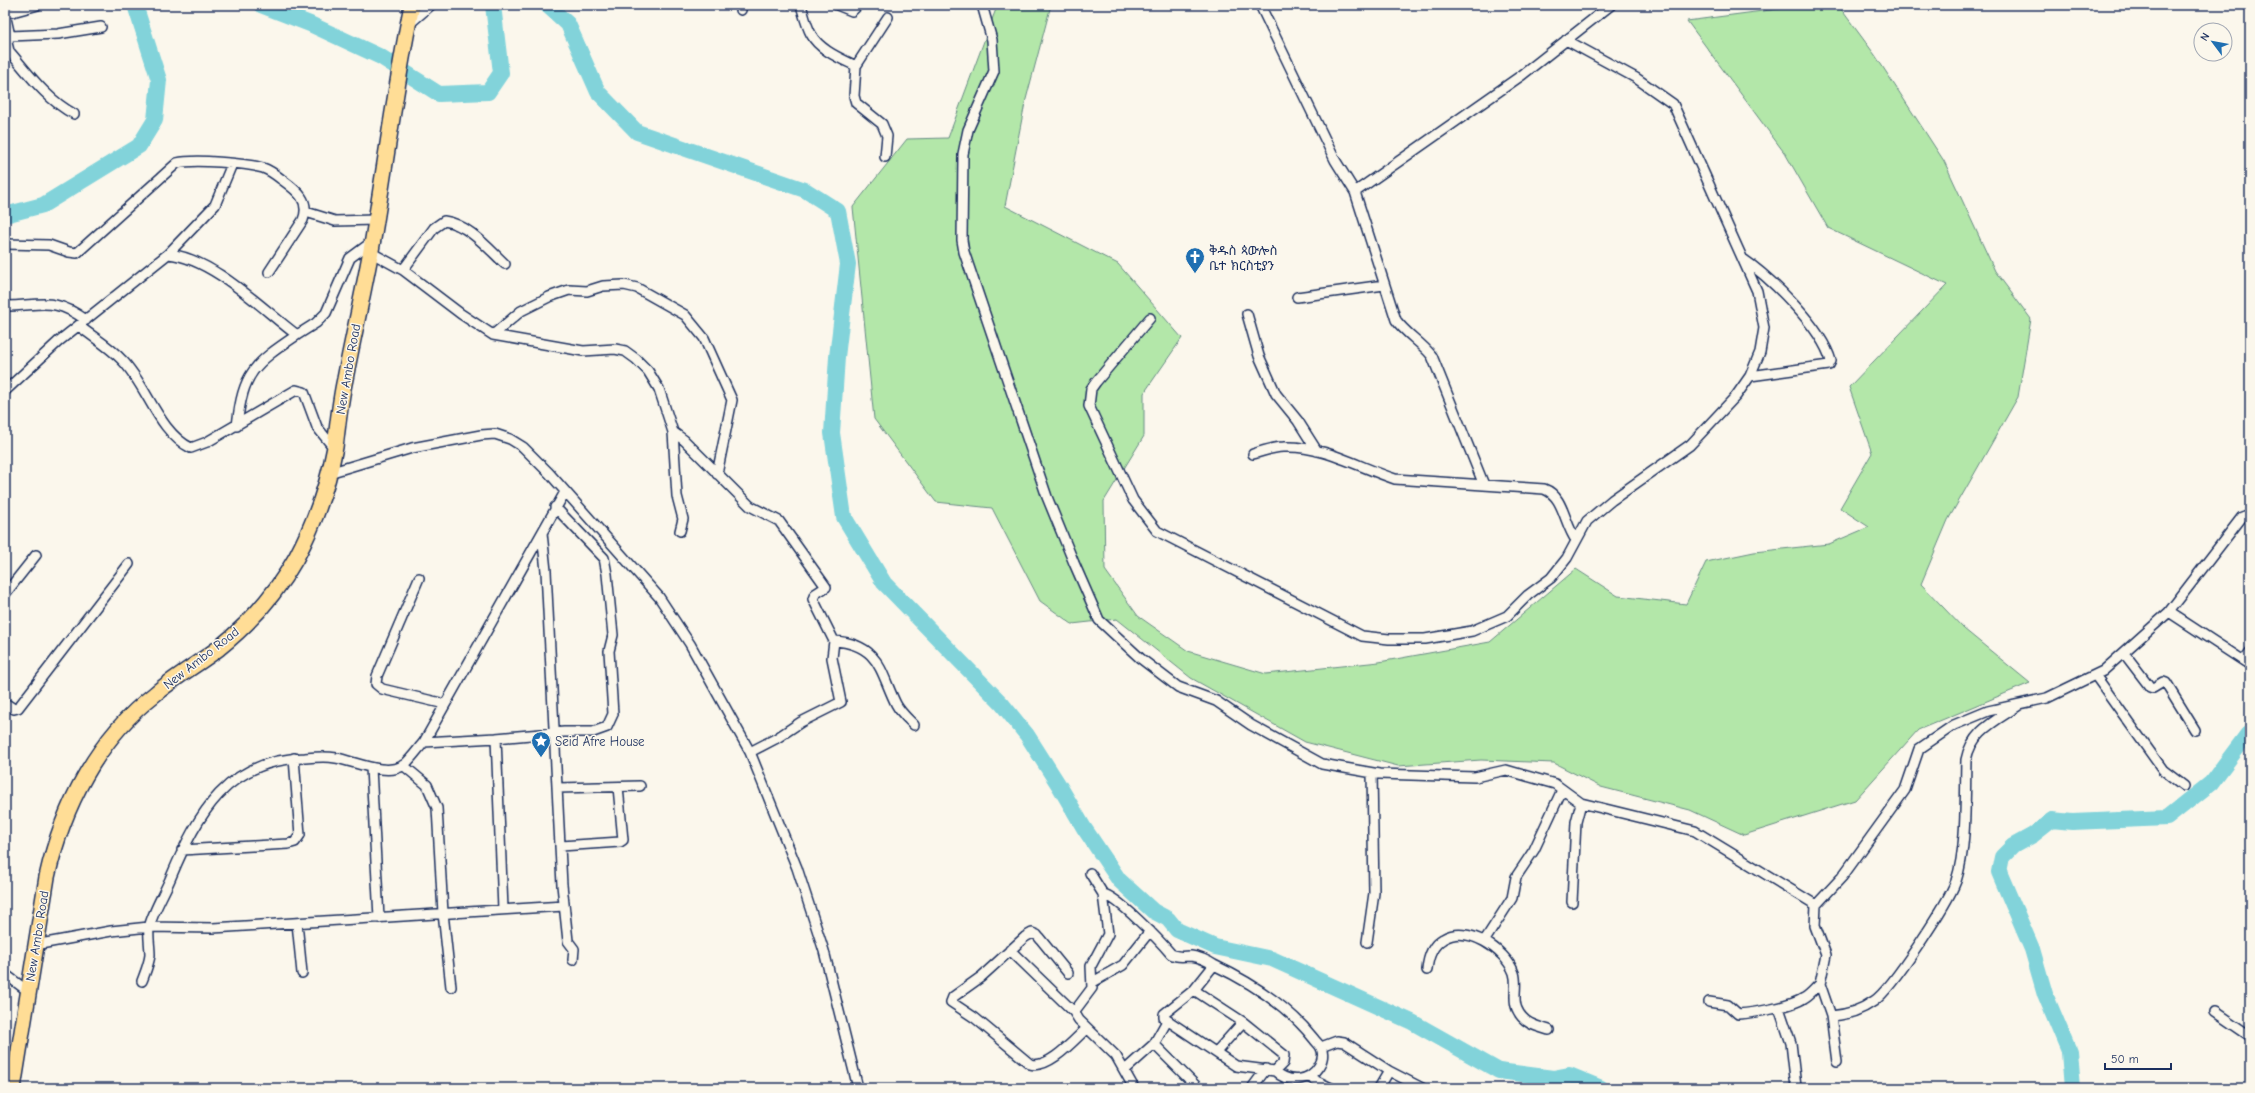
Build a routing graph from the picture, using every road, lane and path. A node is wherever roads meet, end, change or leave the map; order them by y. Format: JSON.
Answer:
{"nodes":[{"id":1,"x":38,"y":5,"type":"edge"},
{"id":2,"x":412,"y":5,"type":"edge"},
{"id":3,"x":431,"y":5,"type":"edge"},
{"id":4,"x":800,"y":5,"type":"edge"},
{"id":5,"x":837,"y":5,"type":"edge"},
{"id":6,"x":858,"y":5,"type":"edge"},
{"id":7,"x":982,"y":5,"type":"edge"},
{"id":8,"x":1260,"y":5,"type":"edge"},
{"id":9,"x":1611,"y":5,"type":"edge"},
{"id":10,"x":5,"y":14,"type":"edge"},
{"id":11,"x":888,"y":17,"type":"dead end"},
{"id":12,"x":101,"y":27,"type":"dead end"},
{"id":13,"x":406,"y":33,"type":"junction"},
{"id":14,"x":10,"y":36,"type":"junction"},
{"id":15,"x":1566,"y":40,"type":"junction"},
{"id":16,"x":7,"y":53,"type":"edge"},
{"id":17,"x":856,"y":66,"type":"junction"},
{"id":18,"x":74,"y":114,"type":"dead end"},
{"id":19,"x":885,"y":157,"type":"dead end"},
{"id":20,"x":232,"y":164,"type":"junction"},
{"id":21,"x":1355,"y":192,"type":"junction"},
{"id":22,"x":306,"y":212,"type":"junction"},
{"id":23,"x":376,"y":220,"type":"junction"},
{"id":24,"x":5,"y":244,"type":"edge"},
{"id":25,"x":372,"y":247,"type":"junction"},
{"id":26,"x":168,"y":254,"type":"junction"},
{"id":27,"x":1742,"y":258,"type":"junction"},
{"id":28,"x":505,"y":264,"type":"dead end"},
{"id":29,"x":403,"y":270,"type":"junction"},
{"id":30,"x":269,"y":272,"type":"dead end"},
{"id":31,"x":1384,"y":285,"type":"junction"},
{"id":32,"x":1297,"y":297,"type":"dead end"},
{"id":33,"x":5,"y":306,"type":"edge"},
{"id":34,"x":1247,"y":314,"type":"dead end"},
{"id":35,"x":1150,"y":318,"type":"dead end"},
{"id":36,"x":83,"y":323,"type":"junction"},
{"id":37,"x":297,"y":335,"type":"junction"},
{"id":38,"x":494,"y":335,"type":"junction"},
{"id":39,"x":1750,"y":376,"type":"junction"},
{"id":40,"x":5,"y":391,"type":"edge"},
{"id":41,"x":237,"y":426,"type":"junction"},
{"id":42,"x":673,"y":432,"type":"junction"},
{"id":43,"x":334,"y":448,"type":"junction"},
{"id":44,"x":1317,"y":451,"type":"junction"},
{"id":45,"x":1254,"y":454,"type":"dead end"},
{"id":46,"x":329,"y":473,"type":"junction"},
{"id":47,"x":717,"y":474,"type":"junction"},
{"id":48,"x":1484,"y":486,"type":"junction"},
{"id":49,"x":565,"y":492,"type":"junction"},
{"id":50,"x":555,"y":507,"type":"junction"},
{"id":51,"x":2250,"y":514,"type":"edge"},
{"id":52,"x":680,"y":531,"type":"dead end"},
{"id":53,"x":542,"y":533,"type":"junction"},
{"id":54,"x":1576,"y":540,"type":"junction"},
{"id":55,"x":36,"y":555,"type":"dead end"},
{"id":56,"x":129,"y":564,"type":"dead end"},
{"id":57,"x":419,"y":578,"type":"dead end"},
{"id":58,"x":5,"y":594,"type":"edge"},
{"id":59,"x":2169,"y":612,"type":"junction"},
{"id":60,"x":834,"y":641,"type":"junction"},
{"id":61,"x":2124,"y":652,"type":"junction"},
{"id":62,"x":2250,"y":652,"type":"edge"},
{"id":63,"x":2247,"y":663,"type":"edge"},
{"id":64,"x":2095,"y":675,"type":"junction"},
{"id":65,"x":5,"y":704,"type":"edge"},
{"id":66,"x":445,"y":704,"type":"junction"},
{"id":67,"x":2019,"y":705,"type":"junction"},
{"id":68,"x":914,"y":725,"type":"dead end"},
{"id":69,"x":2195,"y":730,"type":"dead end"},
{"id":70,"x":554,"y":733,"type":"junction"},
{"id":71,"x":496,"y":738,"type":"junction"},
{"id":72,"x":424,"y":742,"type":"junction"},
{"id":73,"x":750,"y":752,"type":"junction"},
{"id":74,"x":294,"y":758,"type":"junction"},
{"id":75,"x":403,"y":765,"type":"junction"},
{"id":76,"x":371,"y":768,"type":"junction"},
{"id":77,"x":1372,"y":773,"type":"junction"},
{"id":78,"x":640,"y":786,"type":"dead end"},
{"id":79,"x":2184,"y":786,"type":"dead end"},
{"id":80,"x":618,"y":787,"type":"junction"},
{"id":81,"x":558,"y":788,"type":"junction"},
{"id":82,"x":1562,"y":790,"type":"junction"},
{"id":83,"x":1581,"y":803,"type":"junction"},
{"id":84,"x":561,"y":846,"type":"junction"},
{"id":85,"x":182,"y":850,"type":"junction"},
{"id":86,"x":1090,"y":873,"type":"dead end"},
{"id":87,"x":1103,"y":894,"type":"junction"},
{"id":88,"x":1572,"y":902,"type":"dead end"},
{"id":89,"x":1816,"y":905,"type":"junction"},
{"id":90,"x":564,"y":906,"type":"junction"},
{"id":91,"x":503,"y":909,"type":"junction"},
{"id":92,"x":442,"y":913,"type":"junction"},
{"id":93,"x":379,"y":918,"type":"junction"},
{"id":94,"x":297,"y":923,"type":"junction"},
{"id":95,"x":150,"y":927,"type":"junction"},
{"id":96,"x":1150,"y":931,"type":"junction"},
{"id":97,"x":1485,"y":940,"type":"junction"},
{"id":98,"x":1367,"y":942,"type":"dead end"},
{"id":99,"x":35,"y":945,"type":"junction"},
{"id":100,"x":1010,"y":950,"type":"junction"},
{"id":101,"x":573,"y":960,"type":"dead end"},
{"id":102,"x":1214,"y":965,"type":"junction"},
{"id":103,"x":1428,"y":970,"type":"dead end"},
{"id":104,"x":302,"y":973,"type":"dead end"},
{"id":105,"x":1068,"y":973,"type":"dead end"},
{"id":106,"x":5,"y":974,"type":"edge"},
{"id":107,"x":142,"y":981,"type":"dead end"},
{"id":108,"x":1093,"y":982,"type":"junction"},
{"id":109,"x":1820,"y":984,"type":"junction"},
{"id":110,"x":451,"y":987,"type":"dead end"},
{"id":111,"x":1194,"y":990,"type":"junction"},
{"id":112,"x":29,"y":992,"type":"junction"},
{"id":113,"x":1709,"y":1002,"type":"dead end"},
{"id":114,"x":1779,"y":1008,"type":"junction"},
{"id":115,"x":1074,"y":1012,"type":"junction"},
{"id":116,"x":2215,"y":1012,"type":"dead end"},
{"id":117,"x":1831,"y":1016,"type":"junction"},
{"id":118,"x":1166,"y":1021,"type":"junction"},
{"id":119,"x":1244,"y":1022,"type":"junction"},
{"id":120,"x":1087,"y":1028,"type":"junction"},
{"id":121,"x":1549,"y":1030,"type":"dead end"},
{"id":122,"x":2250,"y":1036,"type":"edge"},
{"id":123,"x":1154,"y":1044,"type":"junction"},
{"id":124,"x":1321,"y":1047,"type":"junction"},
{"id":125,"x":1217,"y":1051,"type":"junction"},
{"id":126,"x":1837,"y":1062,"type":"dead end"},
{"id":127,"x":1124,"y":1070,"type":"junction"},
{"id":128,"x":1271,"y":1070,"type":"junction"},
{"id":129,"x":1389,"y":1071,"type":"junction"},
{"id":130,"x":1308,"y":1077,"type":"junction"},
{"id":131,"x":1796,"y":1087,"type":"edge"},
{"id":132,"x":13,"y":1088,"type":"edge"},
{"id":133,"x":858,"y":1088,"type":"edge"},
{"id":134,"x":1134,"y":1088,"type":"edge"},
{"id":135,"x":1198,"y":1088,"type":"edge"},
{"id":136,"x":1252,"y":1088,"type":"edge"},
{"id":137,"x":1331,"y":1088,"type":"edge"},
{"id":138,"x":1380,"y":1088,"type":"edge"},
{"id":139,"x":1422,"y":1088,"type":"edge"}],
"edges":[{"from":1,"to":10,"type":"street"},
{"from":2,"to":13,"type":"main road","name":"New Ambo Road"},
{"from":3,"to":13,"type":"street"},
{"from":4,"to":17,"type":"street"},
{"from":5,"to":6,"type":"street"},
{"from":7,"to":77,"type":"street"},
{"from":8,"to":21,"type":"street"},
{"from":9,"to":15,"type":"street"},
{"from":10,"to":14,"type":"street"},
{"from":11,"to":17,"type":"street"},
{"from":12,"to":14,"type":"street"},
{"from":13,"to":23,"type":"main road","name":"New Ambo Road"},
{"from":14,"to":16,"type":"street"},
{"from":15,"to":21,"type":"street"},
{"from":15,"to":27,"type":"street"},
{"from":16,"to":18,"type":"street"},
{"from":17,"to":19,"type":"street"},
{"from":20,"to":22,"type":"street"},
{"from":20,"to":24,"type":"street"},
{"from":20,"to":26,"type":"street"},
{"from":21,"to":31,"type":"street"},
{"from":22,"to":23,"type":"street"},
{"from":22,"to":30,"type":"street"},
{"from":23,"to":25,"type":"main road","name":"New Ambo Road"},
{"from":25,"to":29,"type":"street"},
{"from":25,"to":37,"type":"street"},
{"from":25,"to":43,"type":"main road","name":"New Ambo Road"},
{"from":26,"to":36,"type":"street"},
{"from":26,"to":37,"type":"street"},
{"from":27,"to":39,"type":"street"},
{"from":27,"to":39,"type":"street"},
{"from":28,"to":29,"type":"street"},
{"from":29,"to":38,"type":"street"},
{"from":31,"to":32,"type":"street"},
{"from":31,"to":48,"type":"street"},
{"from":33,"to":36,"type":"street"},
{"from":34,"to":44,"type":"street"},
{"from":35,"to":54,"type":"street"},
{"from":36,"to":40,"type":"street"},
{"from":36,"to":41,"type":"street"},
{"from":37,"to":41,"type":"street"},
{"from":38,"to":42,"type":"street"},
{"from":38,"to":47,"type":"street"},
{"from":39,"to":54,"type":"street"},
{"from":41,"to":43,"type":"street"},
{"from":42,"to":47,"type":"street"},
{"from":42,"to":52,"type":"street"},
{"from":43,"to":46,"type":"main road","name":"New Ambo Road"},
{"from":44,"to":45,"type":"street"},
{"from":44,"to":48,"type":"street"},
{"from":46,"to":49,"type":"street"},
{"from":46,"to":99,"type":"main road","name":"New Ambo Road"},
{"from":47,"to":60,"type":"street"},
{"from":48,"to":54,"type":"street"},
{"from":49,"to":50,"type":"street"},
{"from":49,"to":73,"type":"street"},
{"from":50,"to":53,"type":"street"},
{"from":50,"to":70,"type":"street"},
{"from":51,"to":59,"type":"street"},
{"from":53,"to":66,"type":"street"},
{"from":53,"to":70,"type":"street"},
{"from":55,"to":58,"type":"street"},
{"from":56,"to":65,"type":"street"},
{"from":57,"to":66,"type":"street"},
{"from":59,"to":61,"type":"street"},
{"from":59,"to":63,"type":"street"},
{"from":60,"to":68,"type":"street"},
{"from":60,"to":73,"type":"street"},
{"from":61,"to":64,"type":"street"},
{"from":61,"to":69,"type":"street"},
{"from":62,"to":63,"type":"street"},
{"from":64,"to":67,"type":"street"},
{"from":64,"to":79,"type":"street"},
{"from":66,"to":72,"type":"street"},
{"from":67,"to":89,"type":"street"},
{"from":67,"to":117,"type":"street"},
{"from":70,"to":71,"type":"street"},
{"from":70,"to":81,"type":"street"},
{"from":71,"to":72,"type":"street"},
{"from":71,"to":91,"type":"street"},
{"from":72,"to":75,"type":"street"},
{"from":73,"to":133,"type":"street"},
{"from":74,"to":76,"type":"street"},
{"from":74,"to":85,"type":"street"},
{"from":74,"to":85,"type":"street"},
{"from":75,"to":76,"type":"street"},
{"from":75,"to":92,"type":"street"},
{"from":76,"to":93,"type":"street"},
{"from":77,"to":82,"type":"street"},
{"from":77,"to":98,"type":"street"},
{"from":78,"to":80,"type":"street"},
{"from":80,"to":81,"type":"street"},
{"from":80,"to":84,"type":"street"},
{"from":81,"to":84,"type":"street"},
{"from":82,"to":83,"type":"street"},
{"from":82,"to":97,"type":"street"},
{"from":83,"to":88,"type":"street"},
{"from":83,"to":89,"type":"street"},
{"from":84,"to":90,"type":"street"},
{"from":85,"to":95,"type":"street"},
{"from":86,"to":87,"type":"street"},
{"from":87,"to":96,"type":"street"},
{"from":87,"to":108,"type":"street"},
{"from":89,"to":109,"type":"street"},
{"from":90,"to":91,"type":"street"},
{"from":90,"to":101,"type":"street"},
{"from":91,"to":92,"type":"street"},
{"from":92,"to":93,"type":"street"},
{"from":92,"to":110,"type":"street"},
{"from":93,"to":94,"type":"street"},
{"from":94,"to":95,"type":"street"},
{"from":94,"to":104,"type":"street"},
{"from":95,"to":99,"type":"street"},
{"from":95,"to":107,"type":"street"},
{"from":96,"to":102,"type":"street"},
{"from":96,"to":108,"type":"street"},
{"from":97,"to":103,"type":"street"},
{"from":97,"to":121,"type":"street"},
{"from":99,"to":112,"type":"main road","name":"New Ambo Road"},
{"from":100,"to":105,"type":"street"},
{"from":100,"to":115,"type":"street"},
{"from":100,"to":120,"type":"street"},
{"from":102,"to":111,"type":"street"},
{"from":102,"to":124,"type":"street"},
{"from":106,"to":112,"type":"street"},
{"from":108,"to":115,"type":"street"},
{"from":109,"to":114,"type":"street"},
{"from":109,"to":117,"type":"street"},
{"from":111,"to":118,"type":"street"},
{"from":111,"to":119,"type":"street"},
{"from":112,"to":132,"type":"main road","name":"New Ambo Road"},
{"from":113,"to":114,"type":"street"},
{"from":114,"to":131,"type":"street"},
{"from":115,"to":120,"type":"street"},
{"from":116,"to":122,"type":"street"},
{"from":117,"to":126,"type":"street"},
{"from":118,"to":123,"type":"street"},
{"from":118,"to":125,"type":"street"},
{"from":119,"to":125,"type":"street"},
{"from":119,"to":128,"type":"street"},
{"from":120,"to":127,"type":"street"},
{"from":123,"to":127,"type":"street"},
{"from":123,"to":135,"type":"street"},
{"from":124,"to":129,"type":"street"},
{"from":124,"to":130,"type":"street"},
{"from":125,"to":128,"type":"street"},
{"from":127,"to":134,"type":"street"},
{"from":128,"to":130,"type":"street"},
{"from":128,"to":136,"type":"street"},
{"from":129,"to":138,"type":"street"},
{"from":129,"to":139,"type":"street"},
{"from":130,"to":137,"type":"street"}]}
